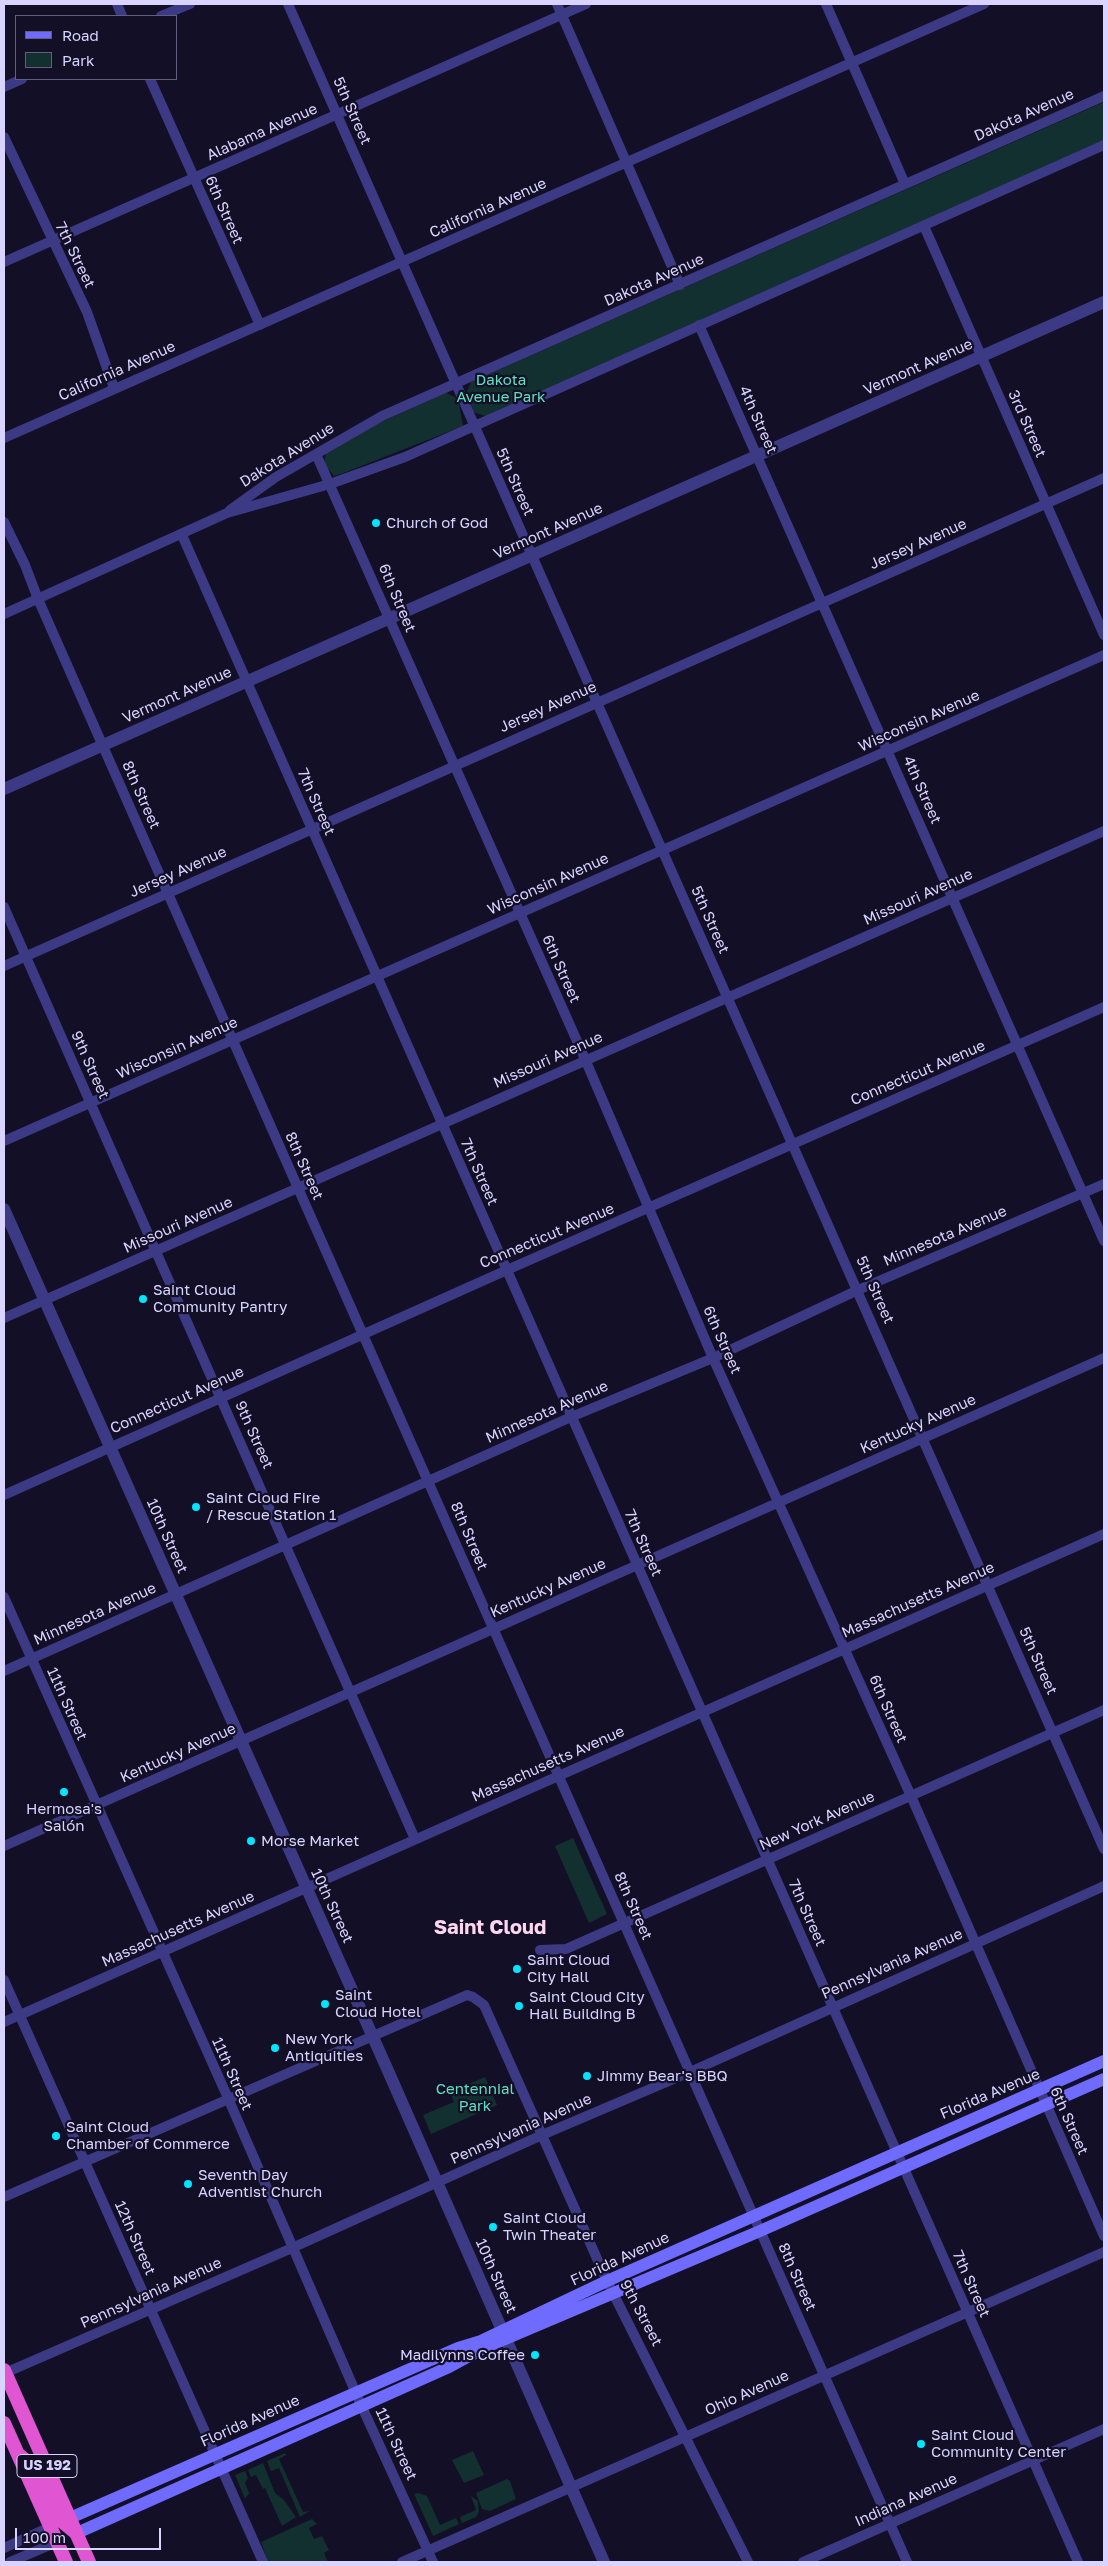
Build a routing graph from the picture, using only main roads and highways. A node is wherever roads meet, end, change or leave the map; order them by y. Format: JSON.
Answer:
{"nodes":[{"id":1,"x":1104,"y":2062,"type":"edge"},
{"id":2,"x":1104,"y":2079,"type":"edge"},
{"id":3,"x":504,"y":2334,"type":"junction"},
{"id":4,"x":4,"y":2372,"type":"edge"},
{"id":5,"x":4,"y":2392,"type":"edge"},
{"id":6,"x":4,"y":2423,"type":"edge"},
{"id":7,"x":36,"y":2442,"type":"junction"},
{"id":8,"x":18,"y":2455,"type":"junction"},
{"id":9,"x":70,"y":2518,"type":"junction"},
{"id":10,"x":50,"y":2526,"type":"junction"},
{"id":11,"x":77,"y":2534,"type":"junction"},
{"id":12,"x":66,"y":2562,"type":"edge"},
{"id":13,"x":80,"y":2562,"type":"edge"},
{"id":14,"x":90,"y":2562,"type":"edge"}],
"edges":[{"from":1,"to":3,"type":"main road","name":"Florida Avenue"},
{"from":2,"to":3,"type":"main road","name":"Florida Avenue"},
{"from":3,"to":9,"type":"main road","name":"Florida Avenue"},
{"from":3,"to":11,"type":"main road","name":"Florida Avenue"},
{"from":4,"to":7,"type":"highway","number":"US 192"},
{"from":5,"to":7,"type":"highway"},
{"from":6,"to":8,"type":"highway","number":"US 192"},
{"from":7,"to":9,"type":"highway","number":"US 192"},
{"from":8,"to":10,"type":"highway","number":"US 192"},
{"from":8,"to":11,"type":"highway"},
{"from":9,"to":11,"type":"highway","number":"US 192"},
{"from":10,"to":12,"type":"highway","number":"US 192"},
{"from":10,"to":13,"type":"highway"},
{"from":11,"to":14,"type":"highway","number":"US 192"}]}
